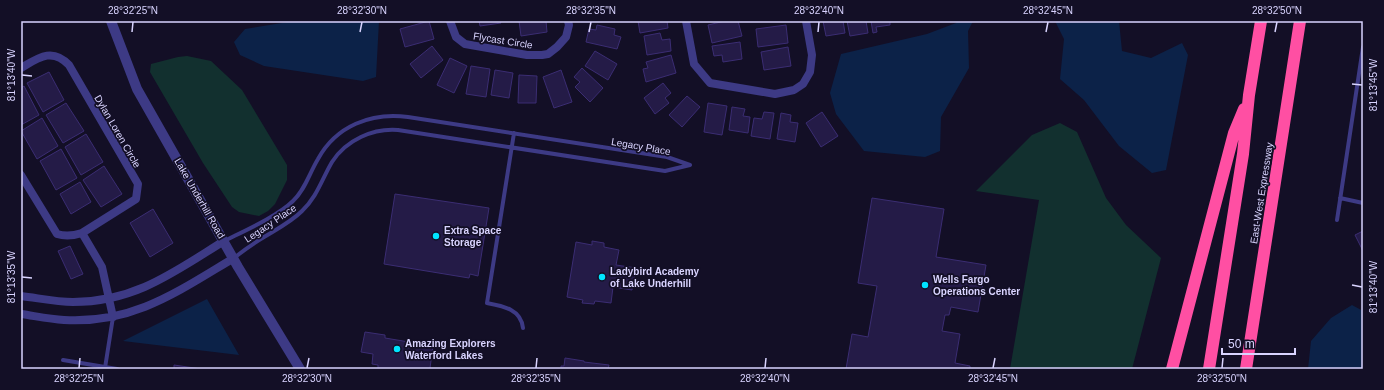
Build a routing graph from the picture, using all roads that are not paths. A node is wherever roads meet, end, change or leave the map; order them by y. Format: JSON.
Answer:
{"nodes":[{"id":1,"x":111,"y":21,"type":"edge"},
{"id":2,"x":450,"y":21,"type":"edge"},
{"id":3,"x":568,"y":21,"type":"edge"},
{"id":4,"x":686,"y":21,"type":"edge"},
{"id":5,"x":806,"y":21,"type":"edge"},
{"id":6,"x":1261,"y":21,"type":"edge"},
{"id":7,"x":1300,"y":21,"type":"edge"},
{"id":8,"x":1363,"y":46,"type":"edge"},
{"id":9,"x":21,"y":68,"type":"edge"},
{"id":10,"x":1249,"y":95,"type":"junction"},
{"id":11,"x":514,"y":133,"type":"junction"},
{"id":12,"x":512,"y":148,"type":"junction"},
{"id":13,"x":21,"y":175,"type":"edge"},
{"id":14,"x":1340,"y":198,"type":"junction"},
{"id":15,"x":1363,"y":203,"type":"edge"},
{"id":16,"x":1337,"y":220,"type":"dead end"},
{"id":17,"x":82,"y":233,"type":"junction"},
{"id":18,"x":224,"y":242,"type":"junction"},
{"id":19,"x":234,"y":258,"type":"junction"},
{"id":20,"x":21,"y":296,"type":"edge"},
{"id":21,"x":109,"y":298,"type":"junction"},
{"id":22,"x":21,"y":314,"type":"edge"},
{"id":23,"x":113,"y":317,"type":"junction"},
{"id":24,"x":523,"y":328,"type":"dead end"},
{"id":25,"x":63,"y":360,"type":"dead end"},
{"id":26,"x":105,"y":368,"type":"edge"},
{"id":27,"x":117,"y":369,"type":"edge"},
{"id":28,"x":300,"y":369,"type":"edge"},
{"id":29,"x":1172,"y":369,"type":"edge"},
{"id":30,"x":1209,"y":369,"type":"edge"},
{"id":31,"x":1246,"y":369,"type":"edge"}],
"edges":[{"from":1,"to":18,"type":"street","name":"Lake Underhill Road"},
{"from":2,"to":3,"type":"street","name":"Flycast Circle"},
{"from":4,"to":5,"type":"street"},
{"from":6,"to":10,"type":"highway"},
{"from":7,"to":31,"type":"highway","name":"East-West Expressway"},
{"from":8,"to":14,"type":"lane"},
{"from":9,"to":17,"type":"street","name":"Dylan Loren Circle"},
{"from":10,"to":29,"type":"highway"},
{"from":10,"to":30,"type":"highway"},
{"from":11,"to":12,"type":"lane"},
{"from":11,"to":12,"type":"lane","name":"Legacy Place"},
{"from":11,"to":18,"type":"lane","name":"Legacy Place"},
{"from":12,"to":19,"type":"lane","name":"Legacy Place"},
{"from":12,"to":24,"type":"lane"},
{"from":13,"to":17,"type":"street","name":"Dylan Loren Circle"},
{"from":14,"to":15,"type":"lane"},
{"from":14,"to":16,"type":"lane"},
{"from":17,"to":21,"type":"street"},
{"from":18,"to":19,"type":"street","name":"Lake Underhill Road"},
{"from":18,"to":21,"type":"street"},
{"from":19,"to":23,"type":"street"},
{"from":19,"to":28,"type":"street","name":"Lake Underhill Road"},
{"from":20,"to":21,"type":"street"},
{"from":21,"to":23,"type":"street"},
{"from":22,"to":23,"type":"street"},
{"from":23,"to":26,"type":"lane"},
{"from":25,"to":26,"type":"lane"},
{"from":26,"to":27,"type":"lane"}]}
